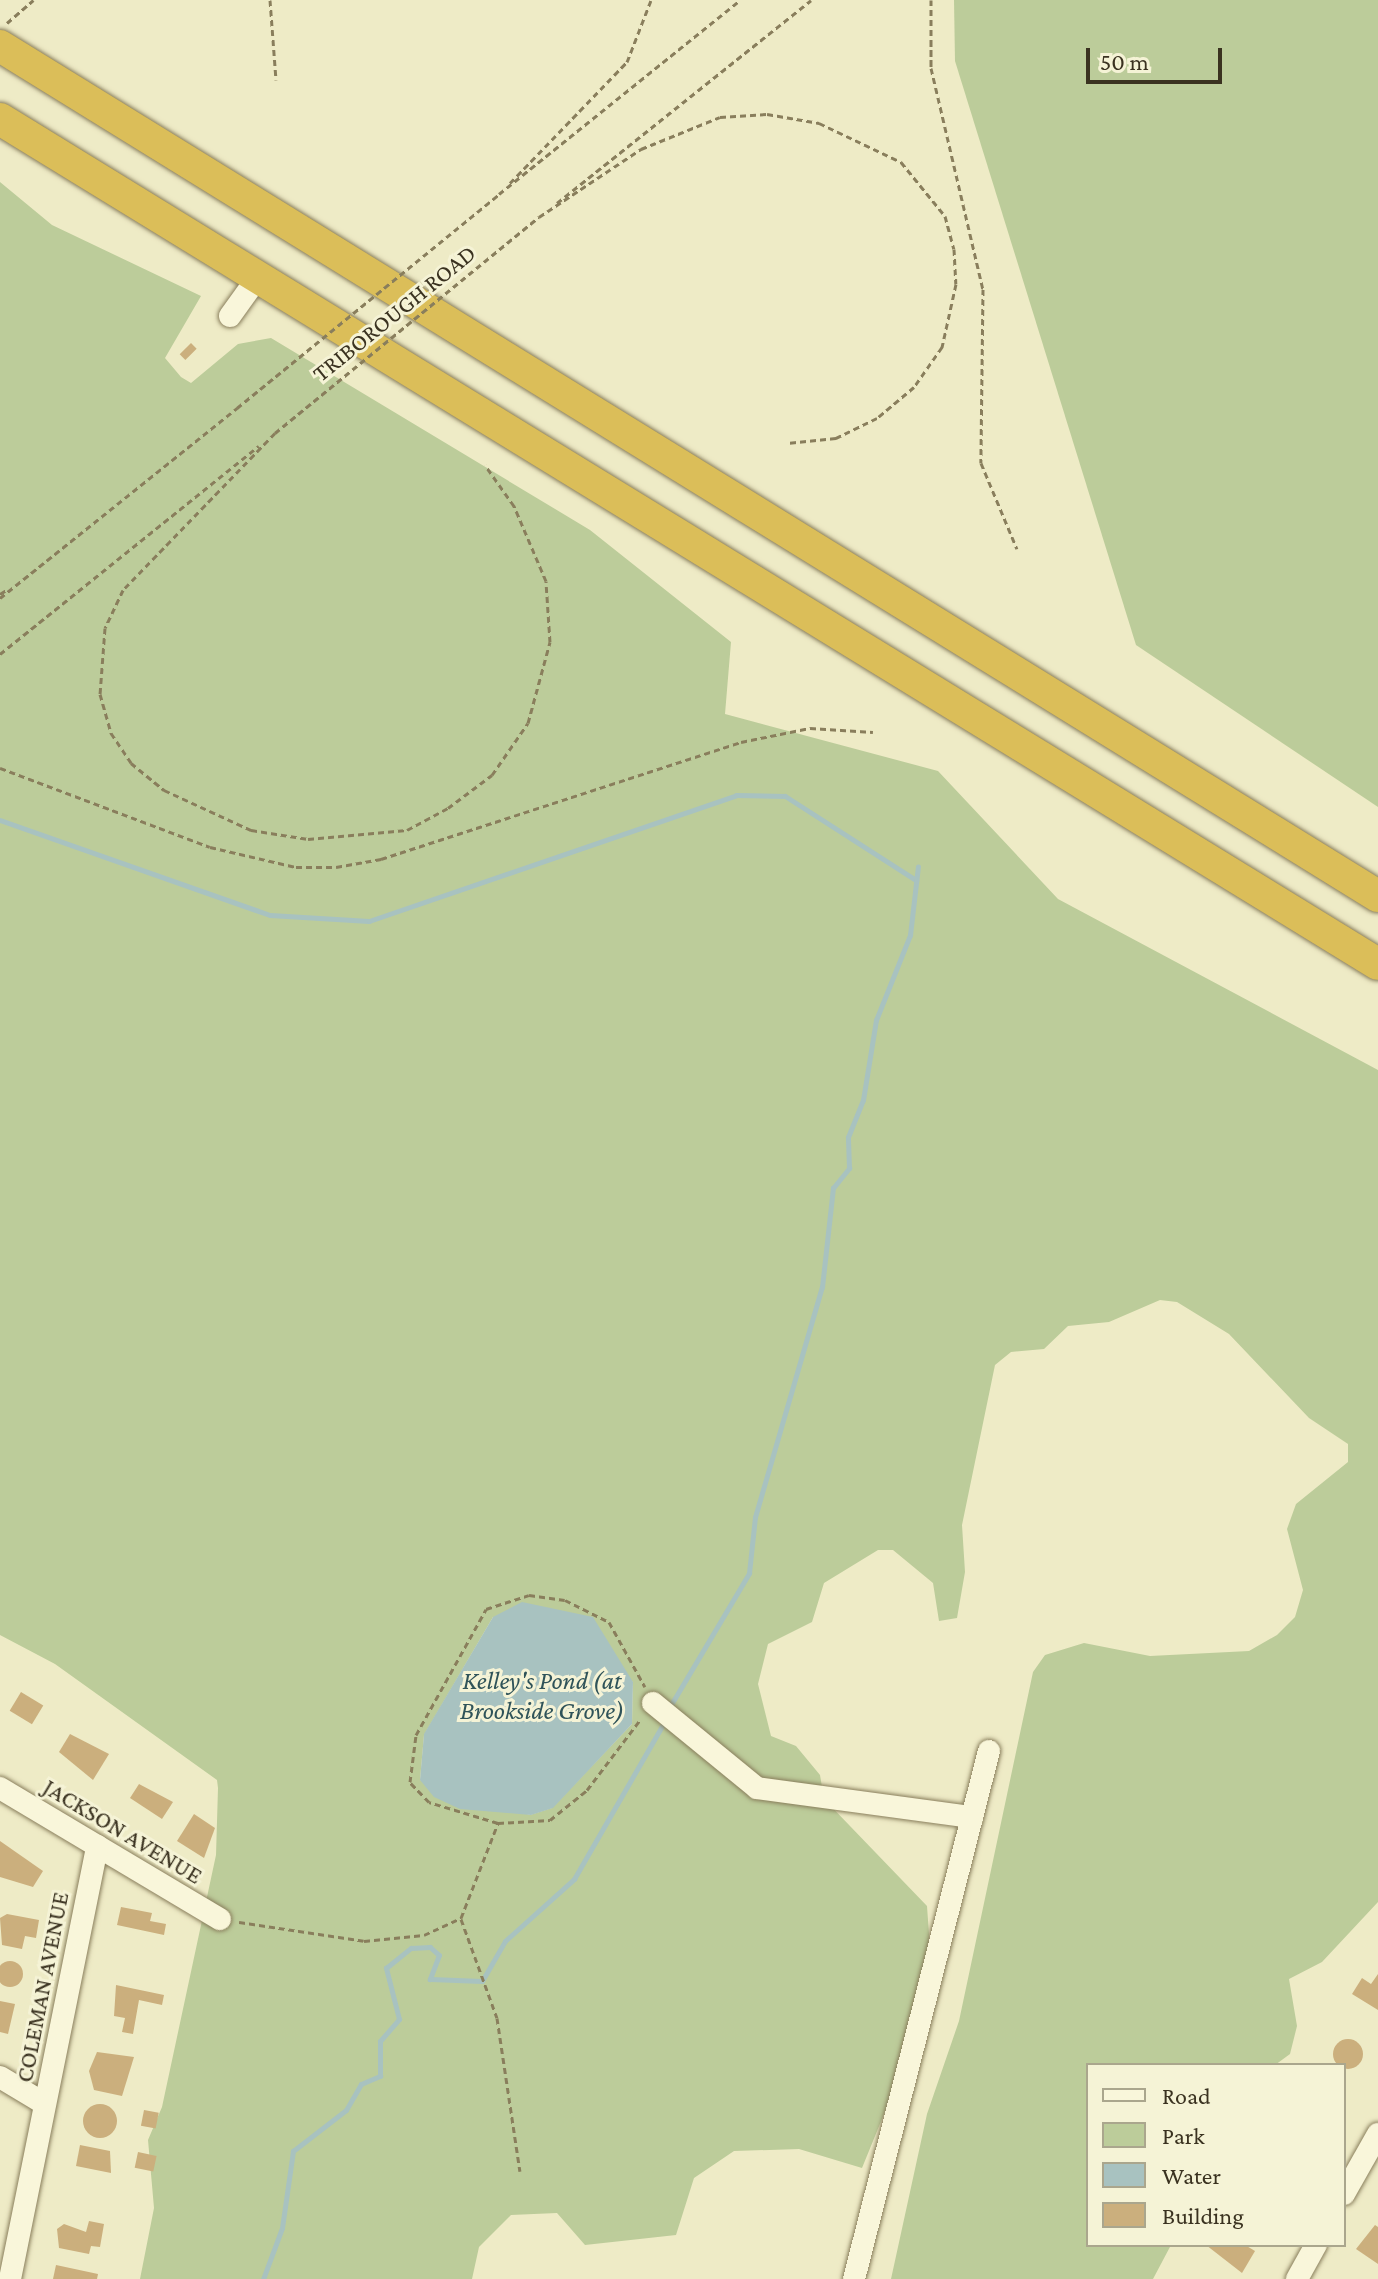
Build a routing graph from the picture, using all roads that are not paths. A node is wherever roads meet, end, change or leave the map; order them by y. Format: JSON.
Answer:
{"nodes":[{"id":1,"x":0,"y":46,"type":"edge"},
{"id":2,"x":0,"y":119,"type":"edge"},
{"id":3,"x":258,"y":277,"type":"junction"},
{"id":4,"x":230,"y":316,"type":"dead end"},
{"id":5,"x":1378,"y":896,"type":"edge"},
{"id":6,"x":1378,"y":964,"type":"edge"},
{"id":7,"x":663,"y":1709,"type":"road end"},
{"id":8,"x":989,"y":1751,"type":"dead end"},
{"id":9,"x":0,"y":1788,"type":"edge"},
{"id":10,"x":972,"y":1817,"type":"junction"},
{"id":11,"x":97,"y":1846,"type":"junction"},
{"id":12,"x":220,"y":1919,"type":"road end"},
{"id":13,"x":0,"y":2077,"type":"edge"},
{"id":14,"x":45,"y":2104,"type":"junction"},
{"id":15,"x":1378,"y":2134,"type":"edge"},
{"id":16,"x":1346,"y":2190,"type":"edge"},
{"id":17,"x":1315,"y":2247,"type":"edge"},
{"id":18,"x":10,"y":2279,"type":"edge"},
{"id":19,"x":854,"y":2279,"type":"edge"},
{"id":20,"x":1297,"y":2279,"type":"edge"}],
"edges":[{"from":1,"to":5,"type":"highway"},
{"from":2,"to":3,"type":"highway"},
{"from":3,"to":4,"type":"street"},
{"from":3,"to":6,"type":"highway"},
{"from":7,"to":10,"type":"street"},
{"from":8,"to":10,"type":"street"},
{"from":9,"to":11,"type":"street","name":"JACKSON AVENUE"},
{"from":10,"to":19,"type":"street"},
{"from":11,"to":12,"type":"street","name":"JACKSON AVENUE"},
{"from":11,"to":14,"type":"street","name":"COLEMAN AVENUE"},
{"from":13,"to":14,"type":"street"},
{"from":14,"to":18,"type":"street","name":"COLEMAN AVENUE"},
{"from":15,"to":16,"type":"street"},
{"from":17,"to":20,"type":"street"}]}
